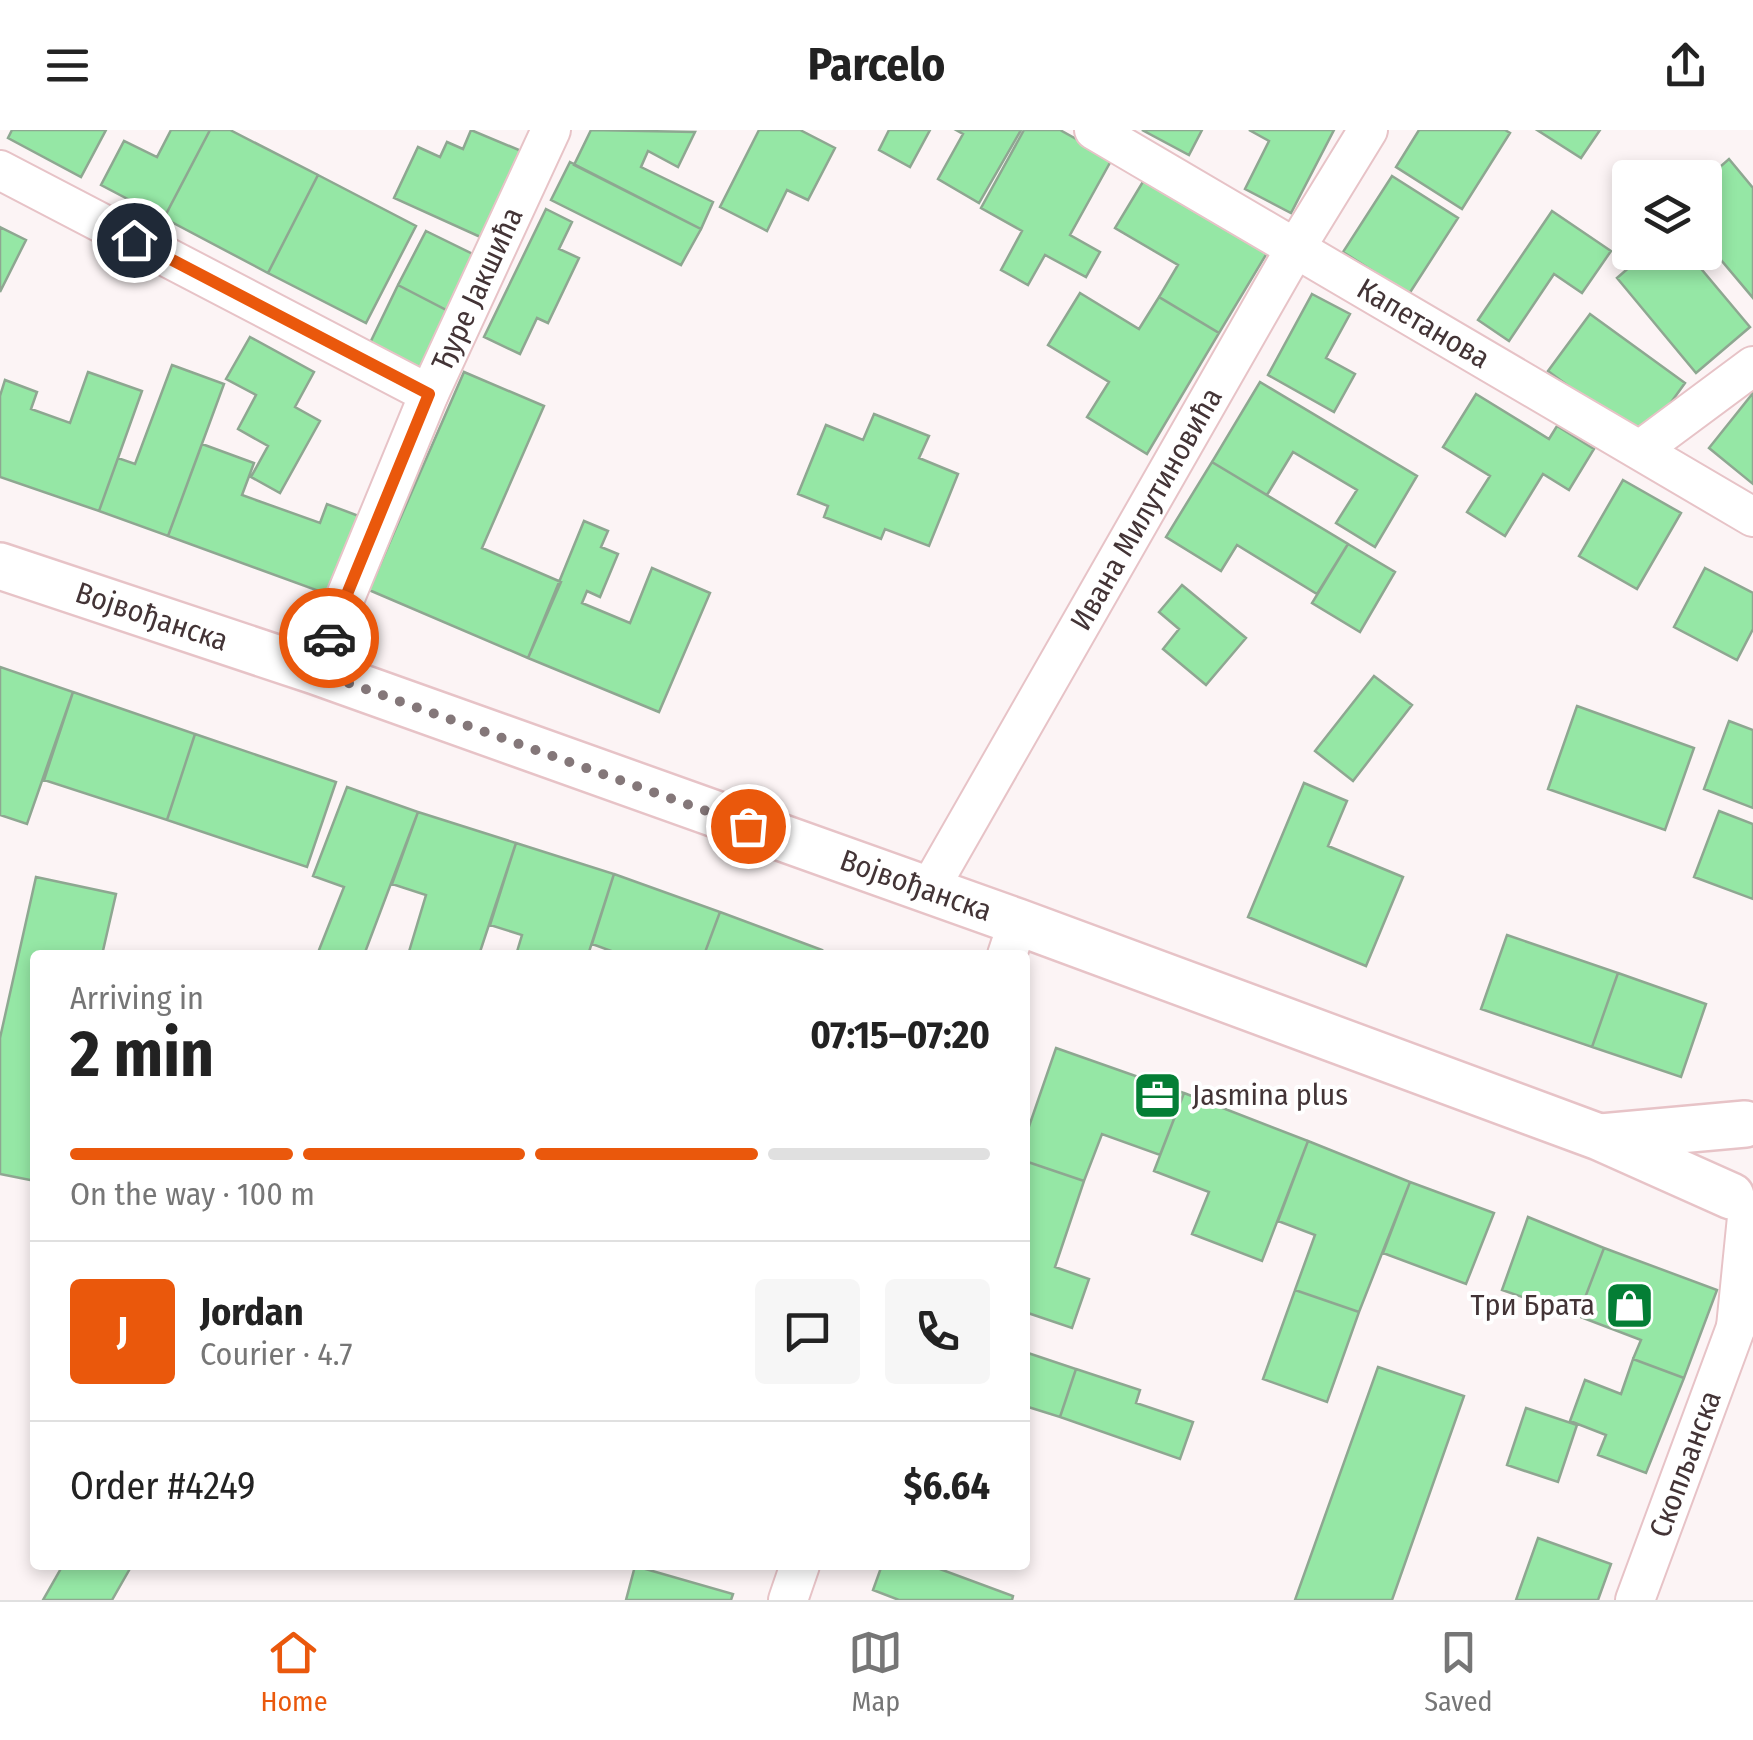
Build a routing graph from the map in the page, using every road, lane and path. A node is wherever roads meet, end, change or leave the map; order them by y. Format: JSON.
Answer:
{"nodes":[{"id":1,"x":550,"y":130,"type":"edge"},
{"id":2,"x":1094,"y":130,"type":"edge"},
{"id":3,"x":1368,"y":130,"type":"edge"},
{"id":4,"x":0,"y":170,"type":"edge"},
{"id":5,"x":1295,"y":249,"type":"junction"},
{"id":6,"x":1753,"y":366,"type":"edge"},
{"id":7,"x":429,"y":394,"type":"junction"},
{"id":8,"x":1640,"y":450,"type":"junction"},
{"id":9,"x":1753,"y":517,"type":"edge"},
{"id":10,"x":0,"y":566,"type":"edge"},
{"id":11,"x":315,"y":671,"type":"junction"},
{"id":12,"x":928,"y":891,"type":"junction"},
{"id":13,"x":1013,"y":939,"type":"edge"},
{"id":14,"x":1749,"y":1121,"type":"edge"},
{"id":15,"x":1598,"y":1137,"type":"junction"},
{"id":16,"x":1744,"y":1211,"type":"edge"},
{"id":17,"x":1745,"y":1315,"type":"edge"},
{"id":18,"x":798,"y":1570,"type":"edge"},
{"id":19,"x":788,"y":1600,"type":"edge"},
{"id":20,"x":1635,"y":1600,"type":"edge"}],
"edges":[{"from":1,"to":7,"type":"street","name":"Ђуре Јакшића"},
{"from":2,"to":5,"type":"street","name":"Капетанова"},
{"from":3,"to":5,"type":"street","name":"Ивана Милутиновића"},
{"from":4,"to":7,"type":"street"},
{"from":5,"to":8,"type":"street","name":"Капетанова"},
{"from":5,"to":12,"type":"street","name":"Ивана Милутиновића"},
{"from":6,"to":8,"type":"street"},
{"from":7,"to":11,"type":"street","name":"Ђуре Јакшића"},
{"from":8,"to":9,"type":"street","name":"Капетанова"},
{"from":10,"to":11,"type":"street","name":"Војвођанска"},
{"from":11,"to":12,"type":"street","name":"Војвођанска"},
{"from":12,"to":13,"type":"street","name":"Војвођанска"},
{"from":13,"to":15,"type":"street","name":"Војвођанска"},
{"from":14,"to":15,"type":"street","name":"Војвођанска"},
{"from":14,"to":16,"type":"street"},
{"from":15,"to":16,"type":"street","name":"Војвођанска"},
{"from":16,"to":17,"type":"street","name":"Скопљанска"},
{"from":17,"to":20,"type":"street","name":"Скопљанска"},
{"from":18,"to":19,"type":"street"}]}
